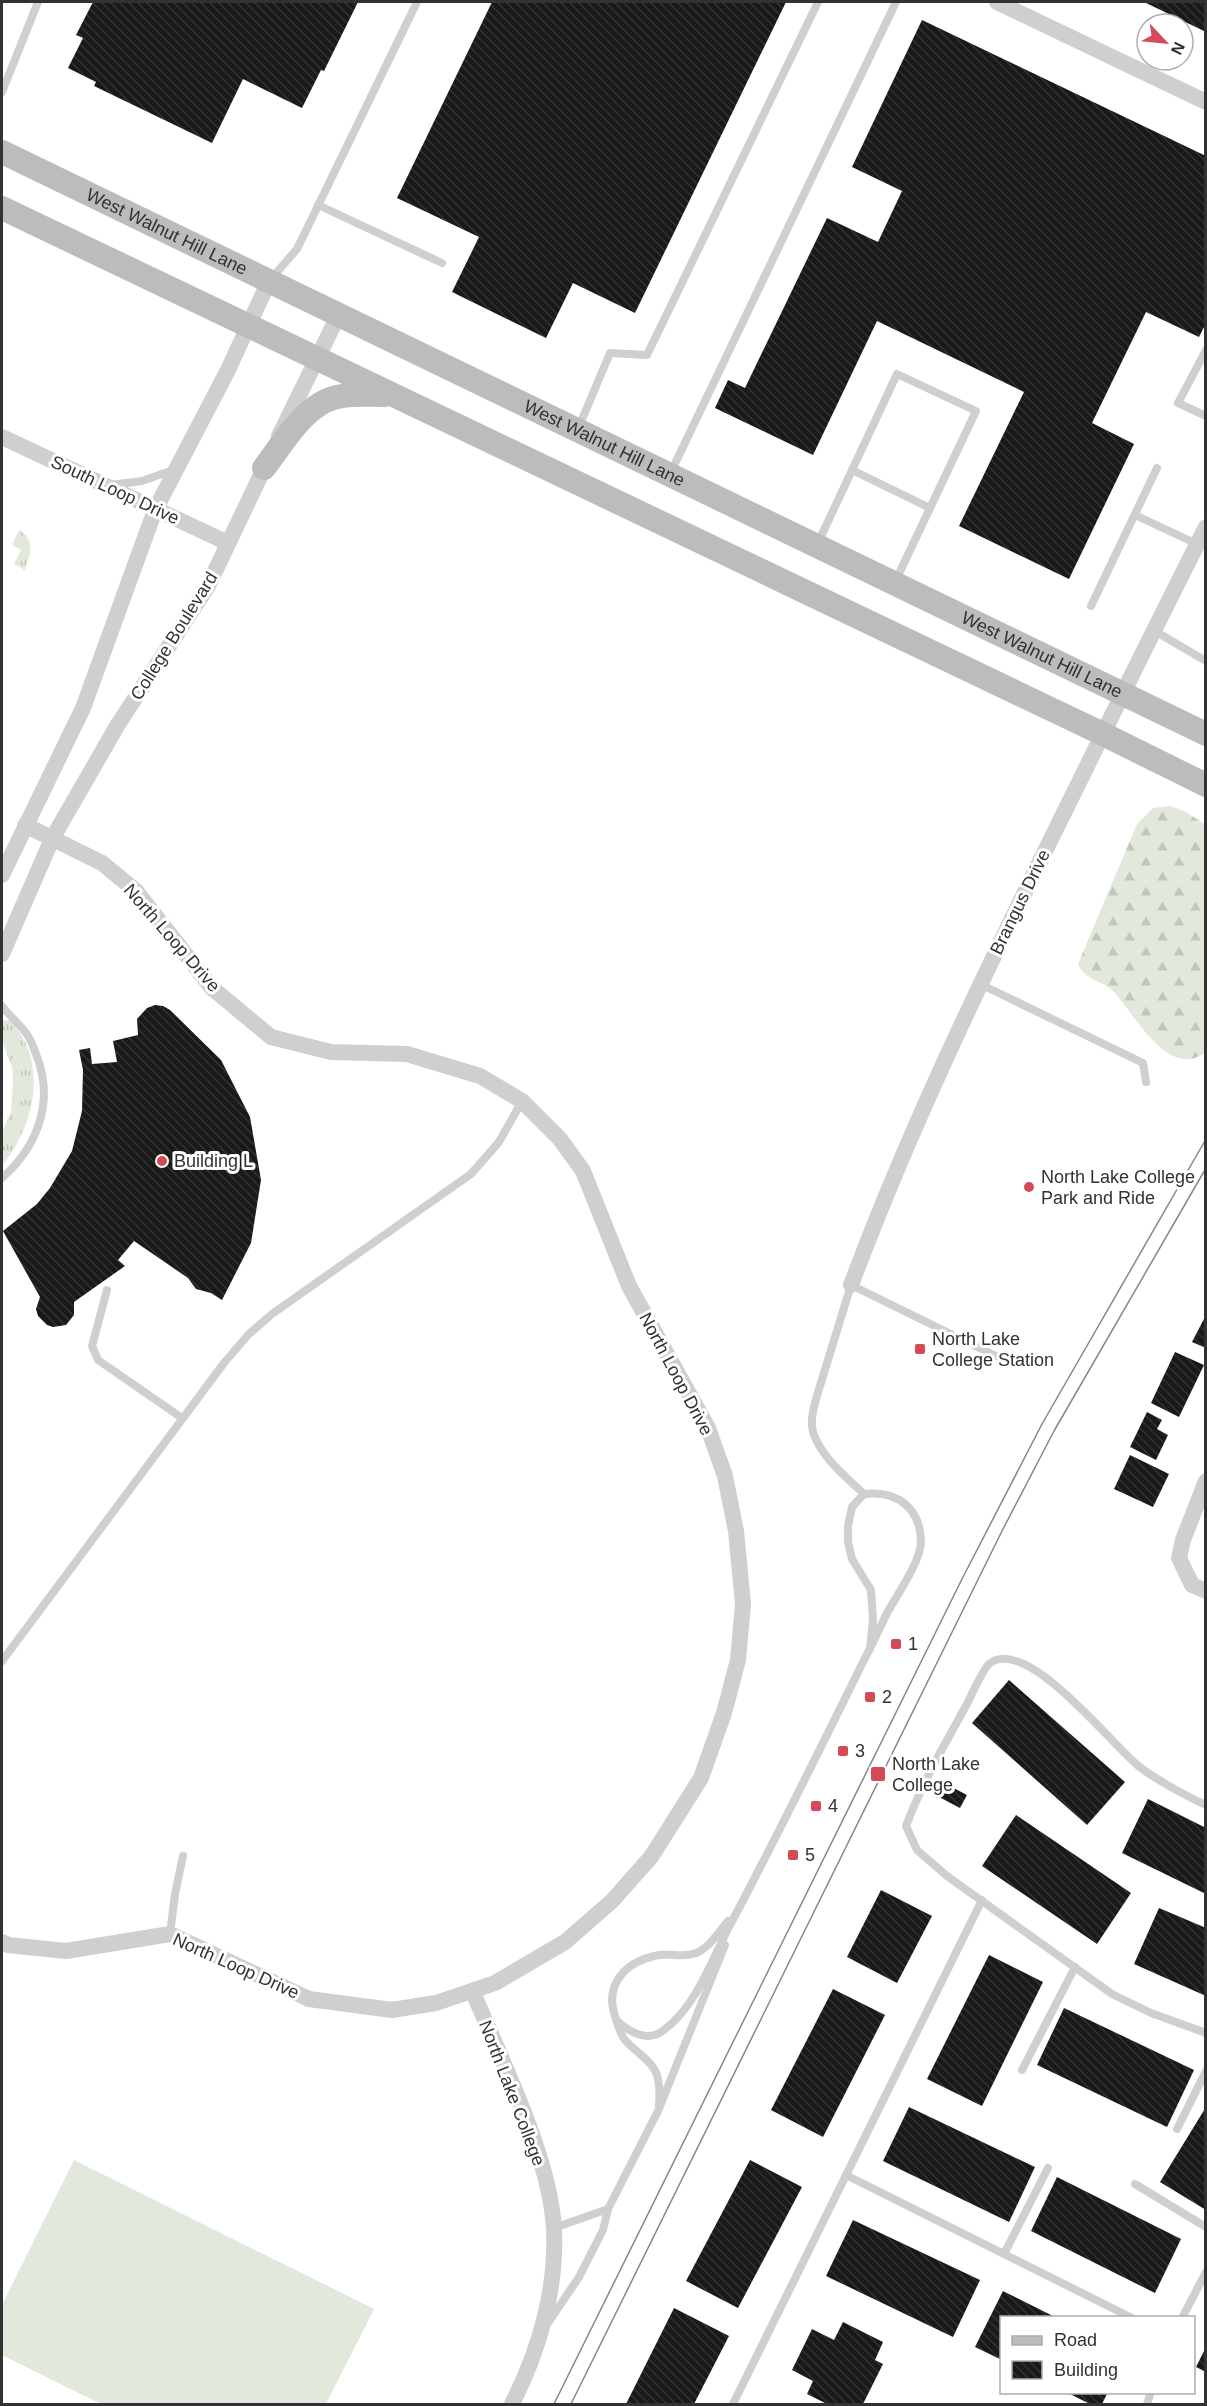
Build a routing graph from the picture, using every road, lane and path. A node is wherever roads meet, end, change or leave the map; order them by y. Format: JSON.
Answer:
{"nodes":[{"id":1,"x":38,"y":2,"type":"edge"},
{"id":2,"x":417,"y":2,"type":"edge"},
{"id":3,"x":818,"y":2,"type":"edge"},
{"id":4,"x":896,"y":2,"type":"edge"},
{"id":5,"x":997,"y":2,"type":"edge"},
{"id":6,"x":2,"y":92,"type":"edge"},
{"id":7,"x":1206,"y":102,"type":"edge"},
{"id":8,"x":2,"y":152,"type":"edge"},
{"id":9,"x":318,"y":205,"type":"junction"},
{"id":10,"x":2,"y":208,"type":"edge"},
{"id":11,"x":442,"y":263,"type":"dead end"},
{"id":12,"x":269,"y":281,"type":"junction"},
{"id":13,"x":339,"y":314,"type":"junction"},
{"id":14,"x":249,"y":325,"type":"junction"},
{"id":15,"x":1206,"y":350,"type":"edge"},
{"id":16,"x":316,"y":359,"type":"junction"},
{"id":17,"x":393,"y":395,"type":"junction"},
{"id":18,"x":1206,"y":416,"type":"edge"},
{"id":19,"x":578,"y":429,"type":"junction"},
{"id":20,"x":2,"y":437,"type":"edge"},
{"id":21,"x":176,"y":468,"type":"junction"},
{"id":22,"x":264,"y":468,"type":"junction"},
{"id":23,"x":1157,"y":468,"type":"dead end"},
{"id":24,"x":852,"y":470,"type":"junction"},
{"id":25,"x":670,"y":474,"type":"junction"},
{"id":26,"x":103,"y":486,"type":"junction"},
{"id":27,"x":930,"y":508,"type":"junction"},
{"id":28,"x":155,"y":510,"type":"junction"},
{"id":29,"x":1135,"y":515,"type":"junction"},
{"id":30,"x":1206,"y":527,"type":"edge"},
{"id":31,"x":228,"y":543,"type":"junction"},
{"id":32,"x":1197,"y":544,"type":"junction"},
{"id":33,"x":817,"y":545,"type":"junction"},
{"id":34,"x":895,"y":582,"type":"junction"},
{"id":35,"x":1091,"y":606,"type":"dead end"},
{"id":36,"x":1153,"y":630,"type":"junction"},
{"id":37,"x":1206,"y":661,"type":"edge"},
{"id":38,"x":1122,"y":692,"type":"junction"},
{"id":39,"x":1103,"y":734,"type":"junction"},
{"id":40,"x":1206,"y":734,"type":"edge"},
{"id":41,"x":1206,"y":785,"type":"edge"},
{"id":42,"x":25,"y":825,"type":"junction"},
{"id":43,"x":52,"y":839,"type":"junction"},
{"id":44,"x":2,"y":875,"type":"edge"},
{"id":45,"x":2,"y":954,"type":"edge"},
{"id":46,"x":980,"y":984,"type":"junction"},
{"id":47,"x":2,"y":1006,"type":"edge"},
{"id":48,"x":1146,"y":1082,"type":"dead end"},
{"id":49,"x":522,"y":1101,"type":"junction"},
{"id":50,"x":2,"y":1178,"type":"edge"},
{"id":51,"x":851,"y":1285,"type":"junction"},
{"id":52,"x":107,"y":1290,"type":"dead end"},
{"id":53,"x":1010,"y":1363,"type":"dead end"},
{"id":54,"x":182,"y":1418,"type":"junction"},
{"id":55,"x":1206,"y":1481,"type":"edge"},
{"id":56,"x":864,"y":1494,"type":"junction"},
{"id":57,"x":1199,"y":1588,"type":"edge"},
{"id":58,"x":870,"y":1649,"type":"junction"},
{"id":59,"x":2,"y":1660,"type":"edge"},
{"id":60,"x":1206,"y":1805,"type":"edge"},
{"id":61,"x":183,"y":1856,"type":"dead end"},
{"id":62,"x":982,"y":1900,"type":"junction"},
{"id":63,"x":741,"y":1905,"type":"junction"},
{"id":64,"x":170,"y":1934,"type":"junction"},
{"id":65,"x":2,"y":1942,"type":"edge"},
{"id":66,"x":1075,"y":1967,"type":"junction"},
{"id":67,"x":472,"y":1992,"type":"junction"},
{"id":68,"x":616,"y":2020,"type":"junction"},
{"id":69,"x":1206,"y":2033,"type":"edge"},
{"id":70,"x":1022,"y":2070,"type":"dead end"},
{"id":71,"x":1206,"y":2072,"type":"edge"},
{"id":72,"x":658,"y":2111,"type":"junction"},
{"id":73,"x":1177,"y":2129,"type":"dead end"},
{"id":74,"x":1048,"y":2168,"type":"dead end"},
{"id":75,"x":846,"y":2175,"type":"junction"},
{"id":76,"x":1135,"y":2184,"type":"dead end"},
{"id":77,"x":608,"y":2209,"type":"junction"},
{"id":78,"x":1206,"y":2227,"type":"edge"},
{"id":79,"x":554,"y":2228,"type":"junction"},
{"id":80,"x":1004,"y":2254,"type":"junction"},
{"id":81,"x":1206,"y":2272,"type":"edge"},
{"id":82,"x":1128,"y":2316,"type":"edge"},
{"id":83,"x":1183,"y":2316,"type":"edge"},
{"id":84,"x":541,"y":2333,"type":"junction"},
{"id":85,"x":512,"y":2404,"type":"edge"},
{"id":86,"x":733,"y":2404,"type":"edge"}],
"edges":[{"from":1,"to":6,"type":"lane"},
{"from":2,"to":9,"type":"lane"},
{"from":3,"to":19,"type":"lane"},
{"from":4,"to":25,"type":"lane"},
{"from":5,"to":7,"type":"street"},
{"from":8,"to":12,"type":"main road","name":"West Walnut Hill Lane"},
{"from":9,"to":11,"type":"lane"},
{"from":9,"to":12,"type":"lane"},
{"from":10,"to":14,"type":"main road"},
{"from":12,"to":13,"type":"main road","name":"West Walnut Hill Lane"},
{"from":12,"to":14,"type":"street"},
{"from":13,"to":16,"type":"street","name":"College Boulevard"},
{"from":13,"to":19,"type":"main road","name":"West Walnut Hill Lane"},
{"from":14,"to":16,"type":"main road"},
{"from":14,"to":21,"type":"street"},
{"from":15,"to":18,"type":"lane"},
{"from":16,"to":17,"type":"main road"},
{"from":16,"to":22,"type":"street","name":"College Boulevard"},
{"from":17,"to":22,"type":"main road"},
{"from":17,"to":39,"type":"main road"},
{"from":19,"to":25,"type":"main road","name":"West Walnut Hill Lane"},
{"from":20,"to":26,"type":"street","name":"South Loop Drive"},
{"from":21,"to":26,"type":"lane"},
{"from":21,"to":28,"type":"street"},
{"from":22,"to":31,"type":"street","name":"College Boulevard"},
{"from":23,"to":29,"type":"lane"},
{"from":24,"to":27,"type":"lane"},
{"from":24,"to":27,"type":"lane"},
{"from":24,"to":33,"type":"lane"},
{"from":25,"to":33,"type":"main road","name":"West Walnut Hill Lane"},
{"from":26,"to":28,"type":"street","name":"South Loop Drive"},
{"from":27,"to":34,"type":"lane"},
{"from":28,"to":31,"type":"street","name":"South Loop Drive"},
{"from":28,"to":42,"type":"street"},
{"from":29,"to":32,"type":"lane"},
{"from":29,"to":35,"type":"lane"},
{"from":30,"to":32,"type":"street","name":"Brangus Drive"},
{"from":31,"to":43,"type":"street","name":"College Boulevard"},
{"from":32,"to":36,"type":"street","name":"Brangus Drive"},
{"from":33,"to":34,"type":"main road","name":"West Walnut Hill Lane"},
{"from":34,"to":38,"type":"main road","name":"West Walnut Hill Lane"},
{"from":36,"to":37,"type":"lane"},
{"from":36,"to":38,"type":"street","name":"Brangus Drive"},
{"from":38,"to":39,"type":"street","name":"Brangus Drive"},
{"from":38,"to":40,"type":"main road","name":"West Walnut Hill Lane"},
{"from":39,"to":41,"type":"main road"},
{"from":39,"to":46,"type":"street","name":"Brangus Drive"},
{"from":42,"to":43,"type":"street","name":"North Loop Drive"},
{"from":42,"to":44,"type":"street"},
{"from":43,"to":45,"type":"street","name":"College Boulevard"},
{"from":43,"to":49,"type":"street","name":"North Loop Drive"},
{"from":46,"to":48,"type":"lane"},
{"from":46,"to":51,"type":"street","name":"Brangus Drive"},
{"from":47,"to":50,"type":"lane"},
{"from":49,"to":54,"type":"lane"},
{"from":49,"to":67,"type":"street","name":"North Loop Drive"},
{"from":51,"to":53,"type":"lane"},
{"from":51,"to":56,"type":"lane"},
{"from":52,"to":54,"type":"lane"},
{"from":54,"to":59,"type":"lane"},
{"from":55,"to":57,"type":"street"},
{"from":56,"to":58,"type":"lane"},
{"from":56,"to":58,"type":"lane"},
{"from":58,"to":63,"type":"lane"},
{"from":60,"to":62,"type":"lane"},
{"from":61,"to":64,"type":"lane"},
{"from":62,"to":66,"type":"lane"},
{"from":62,"to":75,"type":"lane"},
{"from":63,"to":68,"type":"lane"},
{"from":63,"to":68,"type":"lane"},
{"from":63,"to":72,"type":"lane"},
{"from":64,"to":65,"type":"street","name":"North Loop Drive"},
{"from":64,"to":67,"type":"street","name":"North Loop Drive"},
{"from":66,"to":69,"type":"lane"},
{"from":66,"to":70,"type":"lane"},
{"from":67,"to":79,"type":"street","name":"North Lake College"},
{"from":68,"to":72,"type":"lane"},
{"from":71,"to":73,"type":"lane"},
{"from":72,"to":77,"type":"lane"},
{"from":74,"to":80,"type":"lane"},
{"from":75,"to":80,"type":"lane"},
{"from":75,"to":86,"type":"lane"},
{"from":76,"to":78,"type":"lane"},
{"from":77,"to":79,"type":"lane"},
{"from":77,"to":84,"type":"lane"},
{"from":79,"to":84,"type":"street","name":"North Lake College"},
{"from":80,"to":82,"type":"lane"},
{"from":81,"to":83,"type":"lane"},
{"from":84,"to":85,"type":"street","name":"North Lake College"}]}
